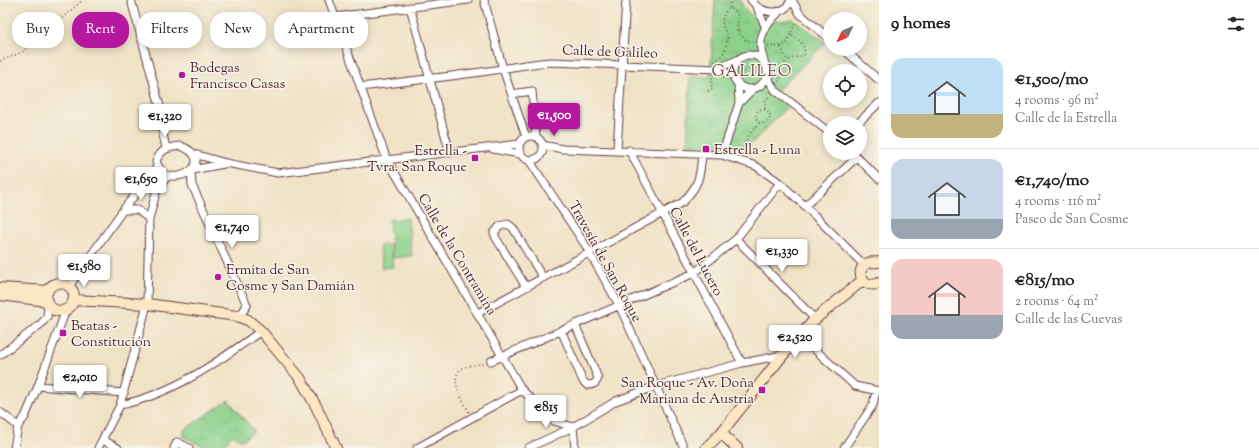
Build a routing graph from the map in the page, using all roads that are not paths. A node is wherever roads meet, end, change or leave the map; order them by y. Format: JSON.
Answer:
{"nodes":[{"id":1,"x":130,"y":0,"type":"edge"},
{"id":2,"x":328,"y":0,"type":"edge"},
{"id":3,"x":468,"y":0,"type":"edge"},
{"id":4,"x":484,"y":0,"type":"edge"},
{"id":5,"x":626,"y":0,"type":"edge"},
{"id":6,"x":751,"y":0,"type":"edge"},
{"id":7,"x":792,"y":0,"type":"edge"},
{"id":8,"x":410,"y":7,"type":"junction"},
{"id":9,"x":757,"y":7,"type":"junction"},
{"id":10,"x":333,"y":12,"type":"edge"},
{"id":11,"x":368,"y":12,"type":"edge"},
{"id":12,"x":781,"y":12,"type":"junction"},
{"id":13,"x":801,"y":14,"type":"junction"},
{"id":14,"x":765,"y":26,"type":"junction"},
{"id":15,"x":823,"y":33,"type":"edge"},
{"id":16,"x":760,"y":44,"type":"junction"},
{"id":17,"x":346,"y":48,"type":"edge"},
{"id":18,"x":746,"y":55,"type":"junction"},
{"id":19,"x":850,"y":56,"type":"edge"},
{"id":20,"x":739,"y":59,"type":"junction"},
{"id":21,"x":765,"y":64,"type":"junction"},
{"id":22,"x":623,"y":65,"type":"junction"},
{"id":23,"x":503,"y":69,"type":"junction"},
{"id":24,"x":715,"y":69,"type":"junction"},
{"id":25,"x":768,"y":72,"type":"junction"},
{"id":26,"x":734,"y":76,"type":"junction"},
{"id":27,"x":430,"y":80,"type":"junction"},
{"id":28,"x":879,"y":80,"type":"edge"},
{"id":29,"x":738,"y":83,"type":"junction"},
{"id":30,"x":360,"y":87,"type":"junction"},
{"id":31,"x":755,"y":88,"type":"junction"},
{"id":32,"x":776,"y":90,"type":"junction"},
{"id":33,"x":512,"y":94,"type":"junction"},
{"id":34,"x":739,"y":103,"type":"junction"},
{"id":35,"x":879,"y":103,"type":"edge"},
{"id":36,"x":865,"y":116,"type":"edge"},
{"id":37,"x":823,"y":127,"type":"edge"},
{"id":38,"x":526,"y":137,"type":"junction"},
{"id":39,"x":536,"y":137,"type":"junction"},
{"id":40,"x":520,"y":144,"type":"junction"},
{"id":41,"x":542,"y":145,"type":"junction"},
{"id":42,"x":166,"y":148,"type":"junction"},
{"id":43,"x":491,"y":148,"type":"junction"},
{"id":44,"x":563,"y":149,"type":"junction"},
{"id":45,"x":617,"y":150,"type":"junction"},
{"id":46,"x":629,"y":150,"type":"junction"},
{"id":47,"x":450,"y":153,"type":"junction"},
{"id":48,"x":194,"y":154,"type":"junction"},
{"id":49,"x":520,"y":154,"type":"junction"},
{"id":50,"x":540,"y":155,"type":"junction"},
{"id":51,"x":702,"y":155,"type":"junction"},
{"id":52,"x":722,"y":155,"type":"junction"},
{"id":53,"x":387,"y":160,"type":"junction"},
{"id":54,"x":529,"y":160,"type":"junction"},
{"id":55,"x":850,"y":160,"type":"edge"},
{"id":56,"x":860,"y":160,"type":"edge"},
{"id":57,"x":226,"y":163,"type":"junction"},
{"id":58,"x":157,"y":167,"type":"junction"},
{"id":59,"x":191,"y":170,"type":"junction"},
{"id":60,"x":168,"y":176,"type":"junction"},
{"id":61,"x":541,"y":176,"type":"junction"},
{"id":62,"x":879,"y":179,"type":"edge"},
{"id":63,"x":780,"y":183,"type":"junction"},
{"id":64,"x":805,"y":206,"type":"junction"},
{"id":65,"x":123,"y":210,"type":"junction"},
{"id":66,"x":663,"y":214,"type":"junction"},
{"id":67,"x":149,"y":219,"type":"junction"},
{"id":68,"x":736,"y":239,"type":"junction"},
{"id":69,"x":590,"y":253,"type":"junction"},
{"id":70,"x":878,"y":263,"type":"edge"},
{"id":71,"x":864,"y":265,"type":"junction"},
{"id":72,"x":694,"y":273,"type":"junction"},
{"id":73,"x":544,"y":278,"type":"junction"},
{"id":74,"x":862,"y":280,"type":"junction"},
{"id":75,"x":879,"y":284,"type":"edge"},
{"id":76,"x":69,"y":286,"type":"junction"},
{"id":77,"x":526,"y":287,"type":"junction"},
{"id":78,"x":0,"y":288,"type":"edge"},
{"id":79,"x":0,"y":295,"type":"edge"},
{"id":80,"x":47,"y":298,"type":"junction"},
{"id":81,"x":74,"y":300,"type":"junction"},
{"id":82,"x":147,"y":304,"type":"junction"},
{"id":83,"x":619,"y":304,"type":"junction"},
{"id":84,"x":66,"y":310,"type":"junction"},
{"id":85,"x":478,"y":313,"type":"junction"},
{"id":86,"x":237,"y":316,"type":"junction"},
{"id":87,"x":815,"y":319,"type":"junction"},
{"id":88,"x":575,"y":324,"type":"junction"},
{"id":89,"x":561,"y":330,"type":"junction"},
{"id":90,"x":261,"y":331,"type":"junction"},
{"id":91,"x":801,"y":337,"type":"junction"},
{"id":92,"x":783,"y":354,"type":"junction"},
{"id":93,"x":0,"y":355,"type":"edge"},
{"id":94,"x":503,"y":356,"type":"junction"},
{"id":95,"x":491,"y":361,"type":"road end"},
{"id":96,"x":742,"y":363,"type":"junction"},
{"id":97,"x":38,"y":386,"type":"junction"},
{"id":98,"x":656,"y":386,"type":"junction"},
{"id":99,"x":522,"y":390,"type":"junction"},
{"id":100,"x":878,"y":391,"type":"edge"},
{"id":101,"x":124,"y":393,"type":"junction"},
{"id":102,"x":120,"y":405,"type":"junction"},
{"id":103,"x":0,"y":412,"type":"edge"},
{"id":104,"x":18,"y":426,"type":"junction"},
{"id":105,"x":573,"y":427,"type":"junction"},
{"id":106,"x":721,"y":433,"type":"junction"},
{"id":107,"x":103,"y":440,"type":"junction"},
{"id":108,"x":176,"y":445,"type":"edge"},
{"id":109,"x":14,"y":448,"type":"edge"},
{"id":110,"x":98,"y":448,"type":"edge"},
{"id":111,"x":118,"y":448,"type":"edge"},
{"id":112,"x":189,"y":448,"type":"edge"},
{"id":113,"x":336,"y":448,"type":"edge"},
{"id":114,"x":417,"y":448,"type":"edge"},
{"id":115,"x":528,"y":448,"type":"edge"},
{"id":116,"x":575,"y":448,"type":"edge"},
{"id":117,"x":684,"y":448,"type":"edge"},
{"id":118,"x":706,"y":448,"type":"edge"},
{"id":119,"x":737,"y":448,"type":"edge"},
{"id":120,"x":844,"y":448,"type":"edge"}],
"edges":[{"from":1,"to":42,"type":"street"},
{"from":2,"to":10,"type":"street","name":"Calle de la Contramina"},
{"from":3,"to":8,"type":"street"},
{"from":4,"to":23,"type":"street"},
{"from":5,"to":22,"type":"street"},
{"from":6,"to":9,"type":"street"},
{"from":7,"to":12,"type":"street"},
{"from":7,"to":13,"type":"street"},
{"from":8,"to":11,"type":"street"},
{"from":8,"to":27,"type":"street"},
{"from":9,"to":12,"type":"street"},
{"from":9,"to":14,"type":"street"},
{"from":12,"to":13,"type":"street"},
{"from":12,"to":14,"type":"street"},
{"from":13,"to":15,"type":"street"},
{"from":14,"to":16,"type":"street"},
{"from":16,"to":18,"type":"street"},
{"from":16,"to":21,"type":"street"},
{"from":17,"to":30,"type":"street","name":"Calle de la Contramina"},
{"from":18,"to":20,"type":"street"},
{"from":18,"to":21,"type":"street"},
{"from":19,"to":28,"type":"street"},
{"from":20,"to":24,"type":"street","name":"Calle de Galileo"},
{"from":20,"to":26,"type":"street"},
{"from":21,"to":25,"type":"street"},
{"from":22,"to":23,"type":"street","name":"Calle de Galileo"},
{"from":22,"to":24,"type":"street","name":"Calle de Galileo"},
{"from":22,"to":45,"type":"street"},
{"from":23,"to":27,"type":"street","name":"Calle de Galileo"},
{"from":23,"to":33,"type":"street"},
{"from":24,"to":26,"type":"street","name":"Calle de Galileo"},
{"from":25,"to":31,"type":"street"},
{"from":25,"to":32,"type":"street"},
{"from":26,"to":29,"type":"street"},
{"from":27,"to":30,"type":"street","name":"Calle de Galileo"},
{"from":27,"to":47,"type":"street"},
{"from":29,"to":31,"type":"street"},
{"from":29,"to":34,"type":"street"},
{"from":30,"to":53,"type":"street","name":"Calle de la Contramina"},
{"from":31,"to":32,"type":"street"},
{"from":31,"to":34,"type":"street"},
{"from":32,"to":37,"type":"street"},
{"from":33,"to":38,"type":"street"},
{"from":33,"to":39,"type":"street"},
{"from":34,"to":52,"type":"street"},
{"from":35,"to":36,"type":"street"},
{"from":38,"to":39,"type":"street"},
{"from":38,"to":40,"type":"street"},
{"from":39,"to":41,"type":"street"},
{"from":40,"to":43,"type":"street"},
{"from":40,"to":49,"type":"street"},
{"from":41,"to":44,"type":"street"},
{"from":41,"to":50,"type":"street"},
{"from":42,"to":48,"type":"street"},
{"from":42,"to":58,"type":"street"},
{"from":43,"to":47,"type":"street"},
{"from":43,"to":49,"type":"street"},
{"from":44,"to":45,"type":"street"},
{"from":44,"to":50,"type":"street"},
{"from":45,"to":46,"type":"street"},
{"from":46,"to":51,"type":"street"},
{"from":46,"to":66,"type":"street","name":"Calle del Lucero"},
{"from":47,"to":53,"type":"street"},
{"from":48,"to":57,"type":"street"},
{"from":48,"to":59,"type":"street"},
{"from":49,"to":54,"type":"street"},
{"from":50,"to":54,"type":"street"},
{"from":50,"to":61,"type":"street","name":"Travesía de San Roque"},
{"from":51,"to":52,"type":"street"},
{"from":51,"to":66,"type":"street"},
{"from":52,"to":63,"type":"street"},
{"from":53,"to":57,"type":"street"},
{"from":53,"to":85,"type":"street","name":"Calle de la Contramina"},
{"from":54,"to":61,"type":"street","name":"Travesía de San Roque"},
{"from":55,"to":64,"type":"street"},
{"from":56,"to":62,"type":"street"},
{"from":57,"to":59,"type":"street"},
{"from":58,"to":60,"type":"street"},
{"from":58,"to":65,"type":"street"},
{"from":59,"to":60,"type":"street"},
{"from":59,"to":86,"type":"street"},
{"from":60,"to":67,"type":"street"},
{"from":61,"to":69,"type":"street","name":"Travesía de San Roque"},
{"from":63,"to":64,"type":"street"},
{"from":63,"to":68,"type":"street"},
{"from":64,"to":71,"type":"street"},
{"from":65,"to":67,"type":"street"},
{"from":65,"to":76,"type":"street"},
{"from":66,"to":69,"type":"street"},
{"from":66,"to":72,"type":"street","name":"Calle del Lucero"},
{"from":67,"to":82,"type":"street"},
{"from":68,"to":72,"type":"street"},
{"from":68,"to":87,"type":"street"},
{"from":69,"to":73,"type":"street"},
{"from":69,"to":83,"type":"street","name":"Travesía de San Roque"},
{"from":70,"to":71,"type":"street"},
{"from":71,"to":74,"type":"street"},
{"from":72,"to":83,"type":"street"},
{"from":72,"to":96,"type":"street","name":"Calle del Lucero"},
{"from":73,"to":77,"type":"street"},
{"from":73,"to":77,"type":"street"},
{"from":74,"to":75,"type":"street"},
{"from":74,"to":87,"type":"street"},
{"from":76,"to":80,"type":"street"},
{"from":76,"to":81,"type":"street"},
{"from":77,"to":85,"type":"street"},
{"from":78,"to":80,"type":"street"},
{"from":79,"to":80,"type":"street"},
{"from":80,"to":84,"type":"street"},
{"from":80,"to":93,"type":"street"},
{"from":81,"to":82,"type":"street"},
{"from":81,"to":84,"type":"street"},
{"from":82,"to":86,"type":"street"},
{"from":82,"to":101,"type":"street"},
{"from":83,"to":88,"type":"street"},
{"from":83,"to":98,"type":"street","name":"Travesía de San Roque"},
{"from":84,"to":97,"type":"street"},
{"from":85,"to":94,"type":"street","name":"Calle de la Contramina"},
{"from":86,"to":90,"type":"street"},
{"from":87,"to":91,"type":"street"},
{"from":88,"to":89,"type":"street"},
{"from":88,"to":89,"type":"street"},
{"from":89,"to":94,"type":"street"},
{"from":90,"to":102,"type":"street"},
{"from":90,"to":113,"type":"street"},
{"from":91,"to":92,"type":"street"},
{"from":91,"to":100,"type":"street"},
{"from":92,"to":96,"type":"street"},
{"from":92,"to":106,"type":"street"},
{"from":94,"to":95,"type":"street"},
{"from":94,"to":99,"type":"street","name":"Calle de la Contramina"},
{"from":96,"to":98,"type":"street"},
{"from":97,"to":101,"type":"street"},
{"from":97,"to":104,"type":"street"},
{"from":98,"to":105,"type":"street"},
{"from":98,"to":117,"type":"street","name":"Travesía de San Roque"},
{"from":99,"to":105,"type":"street","name":"Calle de la Contramina"},
{"from":99,"to":114,"type":"street"},
{"from":100,"to":120,"type":"street"},
{"from":101,"to":102,"type":"street"},
{"from":102,"to":107,"type":"street"},
{"from":103,"to":104,"type":"street"},
{"from":104,"to":109,"type":"street"},
{"from":105,"to":115,"type":"street"},
{"from":105,"to":116,"type":"street"},
{"from":106,"to":118,"type":"street"},
{"from":106,"to":119,"type":"street"},
{"from":107,"to":110,"type":"street"},
{"from":107,"to":111,"type":"street"},
{"from":108,"to":112,"type":"street"}]}
